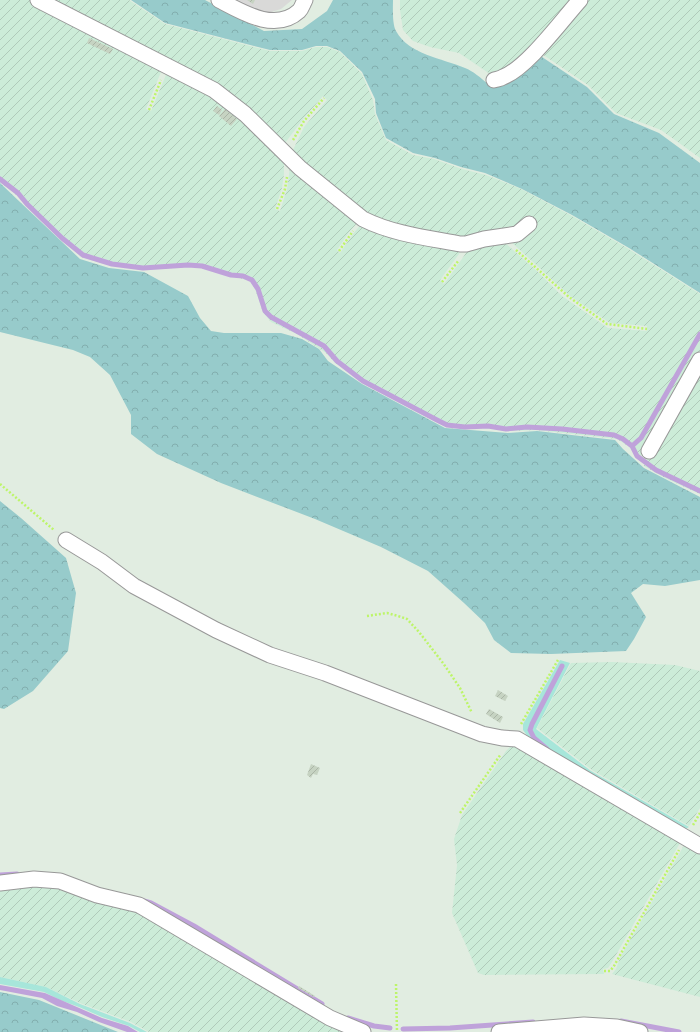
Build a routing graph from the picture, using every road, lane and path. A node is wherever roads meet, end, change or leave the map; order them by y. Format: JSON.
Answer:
{"nodes":[{"id":1,"x":38,"y":0,"type":"edge"},
{"id":2,"x":219,"y":0,"type":"edge"},
{"id":3,"x":305,"y":0,"type":"edge"},
{"id":4,"x":580,"y":0,"type":"edge"},
{"id":5,"x":167,"y":66,"type":"junction"},
{"id":6,"x":494,"y":80,"type":"dead end"},
{"id":7,"x":324,"y":98,"type":"dead end"},
{"id":8,"x":149,"y":110,"type":"dead end"},
{"id":9,"x":290,"y":157,"type":"junction"},
{"id":10,"x":277,"y":209,"type":"dead end"},
{"id":11,"x":363,"y":218,"type":"junction"},
{"id":12,"x":529,"y":224,"type":"dead end"},
{"id":13,"x":503,"y":237,"type":"junction"},
{"id":14,"x":466,"y":244,"type":"junction"},
{"id":15,"x":339,"y":251,"type":"dead end"},
{"id":16,"x":442,"y":282,"type":"dead end"},
{"id":17,"x":647,"y":329,"type":"dead end"},
{"id":18,"x":700,"y":360,"type":"edge"},
{"id":19,"x":648,"y":451,"type":"dead end"},
{"id":20,"x":0,"y":484,"type":"edge"},
{"id":21,"x":66,"y":540,"type":"joint"},
{"id":22,"x":367,"y":616,"type":"dead end"},
{"id":23,"x":558,"y":660,"type":"dead end"},
{"id":24,"x":474,"y":716,"type":"dead end"},
{"id":25,"x":515,"y":739,"type":"junction"},
{"id":26,"x":460,"y":813,"type":"dead end"},
{"id":27,"x":686,"y":838,"type":"junction"},
{"id":28,"x":700,"y":846,"type":"edge"},
{"id":29,"x":0,"y":883,"type":"edge"},
{"id":30,"x":604,"y":971,"type":"dead end"},
{"id":31,"x":396,"y":984,"type":"dead end"},
{"id":32,"x":363,"y":1032,"type":"edge"},
{"id":33,"x":397,"y":1032,"type":"edge"},
{"id":34,"x":499,"y":1032,"type":"edge"},
{"id":35,"x":640,"y":1032,"type":"edge"}],
"edges":[{"from":1,"to":5,"type":"street"},
{"from":2,"to":3,"type":"street"},
{"from":4,"to":6,"type":"street"},
{"from":5,"to":8,"type":"path"},
{"from":5,"to":9,"type":"street"},
{"from":7,"to":9,"type":"path"},
{"from":9,"to":10,"type":"path"},
{"from":9,"to":11,"type":"street"},
{"from":11,"to":14,"type":"street"},
{"from":11,"to":15,"type":"path"},
{"from":12,"to":13,"type":"street"},
{"from":13,"to":14,"type":"street"},
{"from":13,"to":17,"type":"path"},
{"from":14,"to":16,"type":"path"},
{"from":18,"to":19,"type":"street"},
{"from":20,"to":21,"type":"path"},
{"from":21,"to":25,"type":"street"},
{"from":22,"to":24,"type":"path"},
{"from":23,"to":25,"type":"path"},
{"from":25,"to":26,"type":"path"},
{"from":25,"to":27,"type":"street"},
{"from":27,"to":28,"type":"street"},
{"from":27,"to":30,"type":"path"},
{"from":29,"to":32,"type":"street"},
{"from":31,"to":33,"type":"path"},
{"from":34,"to":35,"type":"street"}]}
